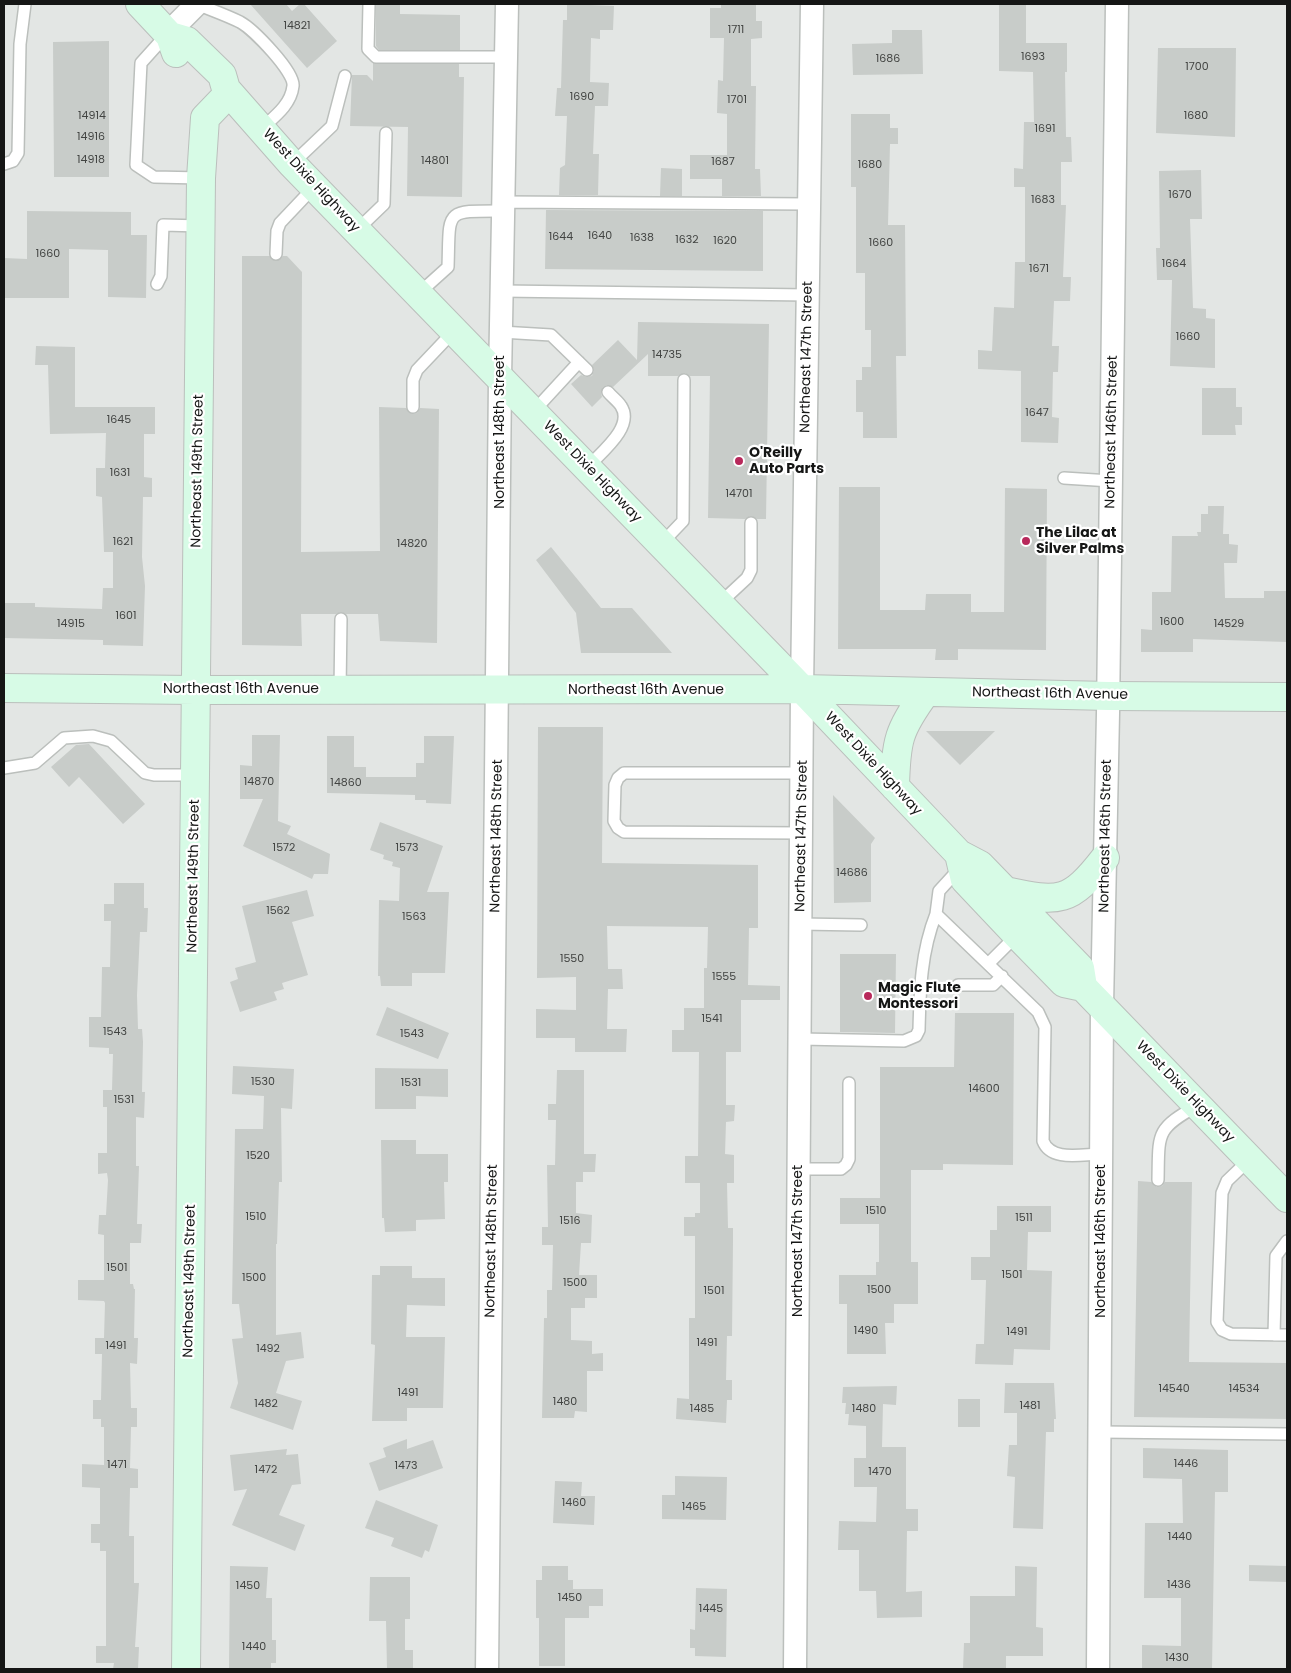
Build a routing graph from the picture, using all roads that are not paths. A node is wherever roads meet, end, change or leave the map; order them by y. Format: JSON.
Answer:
{"nodes":[{"id":1,"x":25,"y":4,"type":"edge"},
{"id":2,"x":140,"y":4,"type":"edge"},
{"id":3,"x":197,"y":4,"type":"edge"},
{"id":4,"x":369,"y":4,"type":"edge"},
{"id":5,"x":506,"y":4,"type":"edge"},
{"id":6,"x":812,"y":4,"type":"edge"},
{"id":7,"x":1117,"y":4,"type":"edge"},
{"id":8,"x":169,"y":35,"type":"junction"},
{"id":9,"x":506,"y":57,"type":"junction"},
{"id":10,"x":345,"y":76,"type":"dead end"},
{"id":11,"x":228,"y":91,"type":"junction"},
{"id":12,"x":261,"y":129,"type":"junction"},
{"id":13,"x":386,"y":133,"type":"dead end"},
{"id":14,"x":4,"y":164,"type":"edge"},
{"id":15,"x":292,"y":164,"type":"junction"},
{"id":16,"x":201,"y":178,"type":"junction"},
{"id":17,"x":315,"y":186,"type":"junction"},
{"id":18,"x":809,"y":204,"type":"junction"},
{"id":19,"x":503,"y":206,"type":"junction"},
{"id":20,"x":201,"y":226,"type":"junction"},
{"id":21,"x":357,"y":230,"type":"junction"},
{"id":22,"x":276,"y":254,"type":"dead end"},
{"id":23,"x":157,"y":284,"type":"dead end"},
{"id":24,"x":502,"y":291,"type":"junction"},
{"id":25,"x":418,"y":294,"type":"junction"},
{"id":26,"x":808,"y":294,"type":"junction"},
{"id":27,"x":454,"y":331,"type":"junction"},
{"id":28,"x":501,"y":332,"type":"junction"},
{"id":29,"x":500,"y":378,"type":"junction"},
{"id":30,"x":684,"y":380,"type":"dead end"},
{"id":31,"x":608,"y":392,"type":"dead end"},
{"id":32,"x":413,"y":407,"type":"dead end"},
{"id":33,"x":533,"y":412,"type":"junction"},
{"id":34,"x":587,"y":468,"type":"junction"},
{"id":35,"x":1064,"y":478,"type":"dead end"},
{"id":36,"x":1111,"y":481,"type":"junction"},
{"id":37,"x":751,"y":523,"type":"dead end"},
{"id":38,"x":661,"y":544,"type":"junction"},
{"id":39,"x":719,"y":604,"type":"junction"},
{"id":40,"x":341,"y":618,"type":"dead end"},
{"id":41,"x":4,"y":688,"type":"edge"},
{"id":42,"x":802,"y":689,"type":"junction"},
{"id":43,"x":196,"y":690,"type":"junction"},
{"id":44,"x":340,"y":690,"type":"junction"},
{"id":45,"x":499,"y":690,"type":"junction"},
{"id":46,"x":926,"y":692,"type":"junction"},
{"id":47,"x":1109,"y":696,"type":"junction"},
{"id":48,"x":1287,"y":697,"type":"edge"},
{"id":49,"x":4,"y":768,"type":"edge"},
{"id":50,"x":803,"y":773,"type":"junction"},
{"id":51,"x":195,"y":776,"type":"junction"},
{"id":52,"x":895,"y":787,"type":"junction"},
{"id":53,"x":802,"y":833,"type":"junction"},
{"id":54,"x":1105,"y":858,"type":"junction"},
{"id":55,"x":960,"y":860,"type":"junction"},
{"id":56,"x":1005,"y":891,"type":"junction"},
{"id":57,"x":936,"y":914,"type":"junction"},
{"id":58,"x":800,"y":924,"type":"junction"},
{"id":59,"x":861,"y":925,"type":"dead end"},
{"id":60,"x":1016,"y":935,"type":"junction"},
{"id":61,"x":988,"y":963,"type":"junction"},
{"id":62,"x":1002,"y":976,"type":"junction"},
{"id":63,"x":958,"y":986,"type":"dead end"},
{"id":64,"x":1083,"y":987,"type":"junction"},
{"id":65,"x":1102,"y":1006,"type":"junction"},
{"id":66,"x":800,"y":1039,"type":"junction"},
{"id":67,"x":849,"y":1083,"type":"dead end"},
{"id":68,"x":1199,"y":1105,"type":"junction"},
{"id":69,"x":1101,"y":1154,"type":"junction"},
{"id":70,"x":1250,"y":1159,"type":"junction"},
{"id":71,"x":798,"y":1169,"type":"junction"},
{"id":72,"x":1158,"y":1180,"type":"dead end"},
{"id":73,"x":1287,"y":1198,"type":"edge"},
{"id":74,"x":1287,"y":1241,"type":"edge"},
{"id":75,"x":1274,"y":1334,"type":"junction"},
{"id":76,"x":1287,"y":1335,"type":"edge"},
{"id":77,"x":1100,"y":1432,"type":"junction"},
{"id":78,"x":1287,"y":1434,"type":"edge"},
{"id":79,"x":186,"y":1669,"type":"edge"},
{"id":80,"x":487,"y":1669,"type":"edge"},
{"id":81,"x":795,"y":1669,"type":"edge"},
{"id":82,"x":1098,"y":1669,"type":"edge"}],
"edges":[{"from":1,"to":14,"type":"lane"},
{"from":2,"to":8,"type":"street","name":"West Dixie Highway"},
{"from":3,"to":8,"type":"street"},
{"from":3,"to":12,"type":"lane"},
{"from":4,"to":9,"type":"lane"},
{"from":5,"to":9,"type":"street","name":"Northeast 148th Street"},
{"from":6,"to":18,"type":"street","name":"Northeast 147th Street"},
{"from":7,"to":36,"type":"street","name":"Northeast 146th Street"},
{"from":8,"to":11,"type":"street","name":"West Dixie Highway"},
{"from":8,"to":16,"type":"lane"},
{"from":9,"to":19,"type":"street","name":"Northeast 148th Street"},
{"from":10,"to":15,"type":"lane"},
{"from":11,"to":12,"type":"street","name":"West Dixie Highway"},
{"from":11,"to":16,"type":"street","name":"Northeast 149th Street"},
{"from":12,"to":15,"type":"street","name":"West Dixie Highway"},
{"from":13,"to":21,"type":"lane"},
{"from":15,"to":17,"type":"street","name":"West Dixie Highway"},
{"from":16,"to":20,"type":"street","name":"Northeast 149th Street"},
{"from":17,"to":21,"type":"street","name":"West Dixie Highway"},
{"from":17,"to":22,"type":"lane"},
{"from":18,"to":19,"type":"lane"},
{"from":18,"to":26,"type":"street","name":"Northeast 147th Street"},
{"from":19,"to":24,"type":"street","name":"Northeast 148th Street"},
{"from":19,"to":25,"type":"lane"},
{"from":20,"to":23,"type":"lane"},
{"from":20,"to":43,"type":"street","name":"Northeast 149th Street"},
{"from":21,"to":25,"type":"street","name":"West Dixie Highway"},
{"from":24,"to":26,"type":"lane"},
{"from":24,"to":28,"type":"street","name":"Northeast 148th Street"},
{"from":25,"to":27,"type":"street","name":"West Dixie Highway"},
{"from":26,"to":42,"type":"street","name":"Northeast 147th Street"},
{"from":27,"to":29,"type":"street","name":"West Dixie Highway"},
{"from":27,"to":32,"type":"lane"},
{"from":28,"to":29,"type":"street","name":"Northeast 148th Street"},
{"from":28,"to":33,"type":"lane"},
{"from":29,"to":33,"type":"street","name":"West Dixie Highway"},
{"from":29,"to":45,"type":"street","name":"Northeast 148th Street"},
{"from":30,"to":38,"type":"lane"},
{"from":31,"to":34,"type":"lane"},
{"from":33,"to":34,"type":"street","name":"West Dixie Highway"},
{"from":34,"to":38,"type":"street","name":"West Dixie Highway"},
{"from":35,"to":36,"type":"lane"},
{"from":36,"to":47,"type":"street","name":"Northeast 146th Street"},
{"from":37,"to":39,"type":"lane"},
{"from":38,"to":39,"type":"street","name":"West Dixie Highway"},
{"from":39,"to":42,"type":"street","name":"West Dixie Highway"},
{"from":40,"to":44,"type":"lane"},
{"from":41,"to":43,"type":"street","name":"Northeast 16th Avenue"},
{"from":42,"to":45,"type":"street","name":"Northeast 16th Avenue"},
{"from":42,"to":46,"type":"street","name":"Northeast 16th Avenue"},
{"from":42,"to":50,"type":"street","name":"Northeast 147th Street"},
{"from":42,"to":52,"type":"street","name":"West Dixie Highway"},
{"from":43,"to":44,"type":"street","name":"Northeast 16th Avenue"},
{"from":43,"to":51,"type":"street","name":"Northeast 149th Street"},
{"from":44,"to":45,"type":"street","name":"Northeast 16th Avenue"},
{"from":45,"to":80,"type":"street","name":"Northeast 148th Street"},
{"from":46,"to":47,"type":"street","name":"Northeast 16th Avenue"},
{"from":46,"to":52,"type":"street"},
{"from":47,"to":48,"type":"street","name":"Northeast 16th Avenue"},
{"from":47,"to":54,"type":"street","name":"Northeast 146th Street"},
{"from":49,"to":51,"type":"lane"},
{"from":50,"to":53,"type":"street","name":"Northeast 147th Street"},
{"from":50,"to":53,"type":"lane"},
{"from":51,"to":79,"type":"street","name":"Northeast 149th Street"},
{"from":52,"to":55,"type":"street","name":"West Dixie Highway"},
{"from":53,"to":58,"type":"street","name":"Northeast 147th Street"},
{"from":54,"to":56,"type":"street"},
{"from":54,"to":65,"type":"street","name":"Northeast 146th Street"},
{"from":55,"to":56,"type":"street","name":"West Dixie Highway"},
{"from":55,"to":57,"type":"lane"},
{"from":55,"to":60,"type":"street","name":"West Dixie Highway"},
{"from":56,"to":64,"type":"street","name":"West Dixie Highway"},
{"from":57,"to":61,"type":"lane"},
{"from":57,"to":66,"type":"lane"},
{"from":58,"to":59,"type":"lane"},
{"from":58,"to":66,"type":"street","name":"Northeast 147th Street"},
{"from":60,"to":61,"type":"lane"},
{"from":60,"to":64,"type":"street","name":"West Dixie Highway"},
{"from":61,"to":62,"type":"lane"},
{"from":62,"to":63,"type":"lane"},
{"from":62,"to":69,"type":"lane"},
{"from":64,"to":65,"type":"street","name":"West Dixie Highway"},
{"from":65,"to":68,"type":"street","name":"West Dixie Highway"},
{"from":65,"to":69,"type":"street","name":"Northeast 146th Street"},
{"from":66,"to":71,"type":"street","name":"Northeast 147th Street"},
{"from":67,"to":71,"type":"lane"},
{"from":68,"to":70,"type":"street","name":"West Dixie Highway"},
{"from":68,"to":72,"type":"lane"},
{"from":69,"to":77,"type":"street","name":"Northeast 146th Street"},
{"from":70,"to":73,"type":"street","name":"West Dixie Highway"},
{"from":70,"to":75,"type":"lane"},
{"from":71,"to":81,"type":"street","name":"Northeast 147th Street"},
{"from":74,"to":75,"type":"lane"},
{"from":75,"to":76,"type":"lane"},
{"from":77,"to":78,"type":"lane"},
{"from":77,"to":82,"type":"street","name":"Northeast 146th Street"}]}
